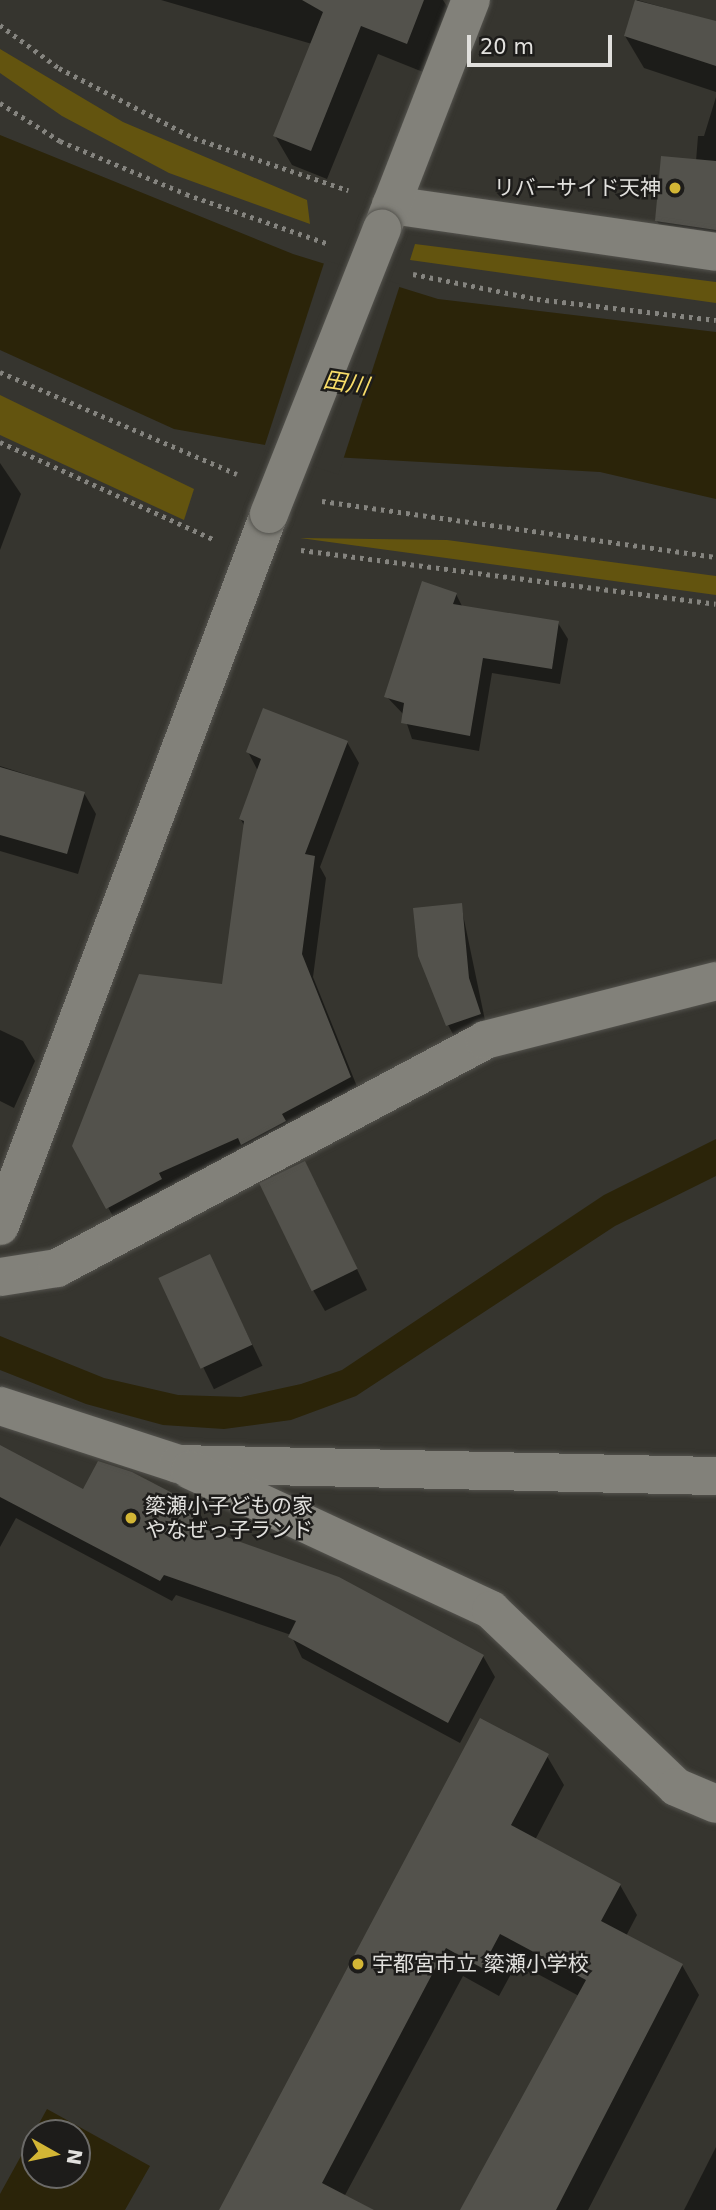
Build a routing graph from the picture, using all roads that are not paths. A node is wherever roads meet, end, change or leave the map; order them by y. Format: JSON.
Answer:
{"nodes":[{"id":1,"x":471,"y":0,"type":"edge"},
{"id":2,"x":378,"y":210,"type":"junction"},
{"id":3,"x":716,"y":252,"type":"edge"},
{"id":4,"x":716,"y":981,"type":"edge"},
{"id":5,"x":0,"y":1226,"type":"edge"},
{"id":6,"x":0,"y":1277,"type":"edge"},
{"id":7,"x":0,"y":1406,"type":"edge"},
{"id":8,"x":178,"y":1464,"type":"junction"},
{"id":9,"x":716,"y":1476,"type":"edge"},
{"id":10,"x":716,"y":1804,"type":"edge"}],
"edges":[{"from":1,"to":2,"type":"street"},
{"from":2,"to":3,"type":"street"},
{"from":2,"to":5,"type":"street","bridge":true},
{"from":4,"to":6,"type":"street"},
{"from":7,"to":8,"type":"street"},
{"from":8,"to":9,"type":"street"},
{"from":8,"to":10,"type":"street"}]}
